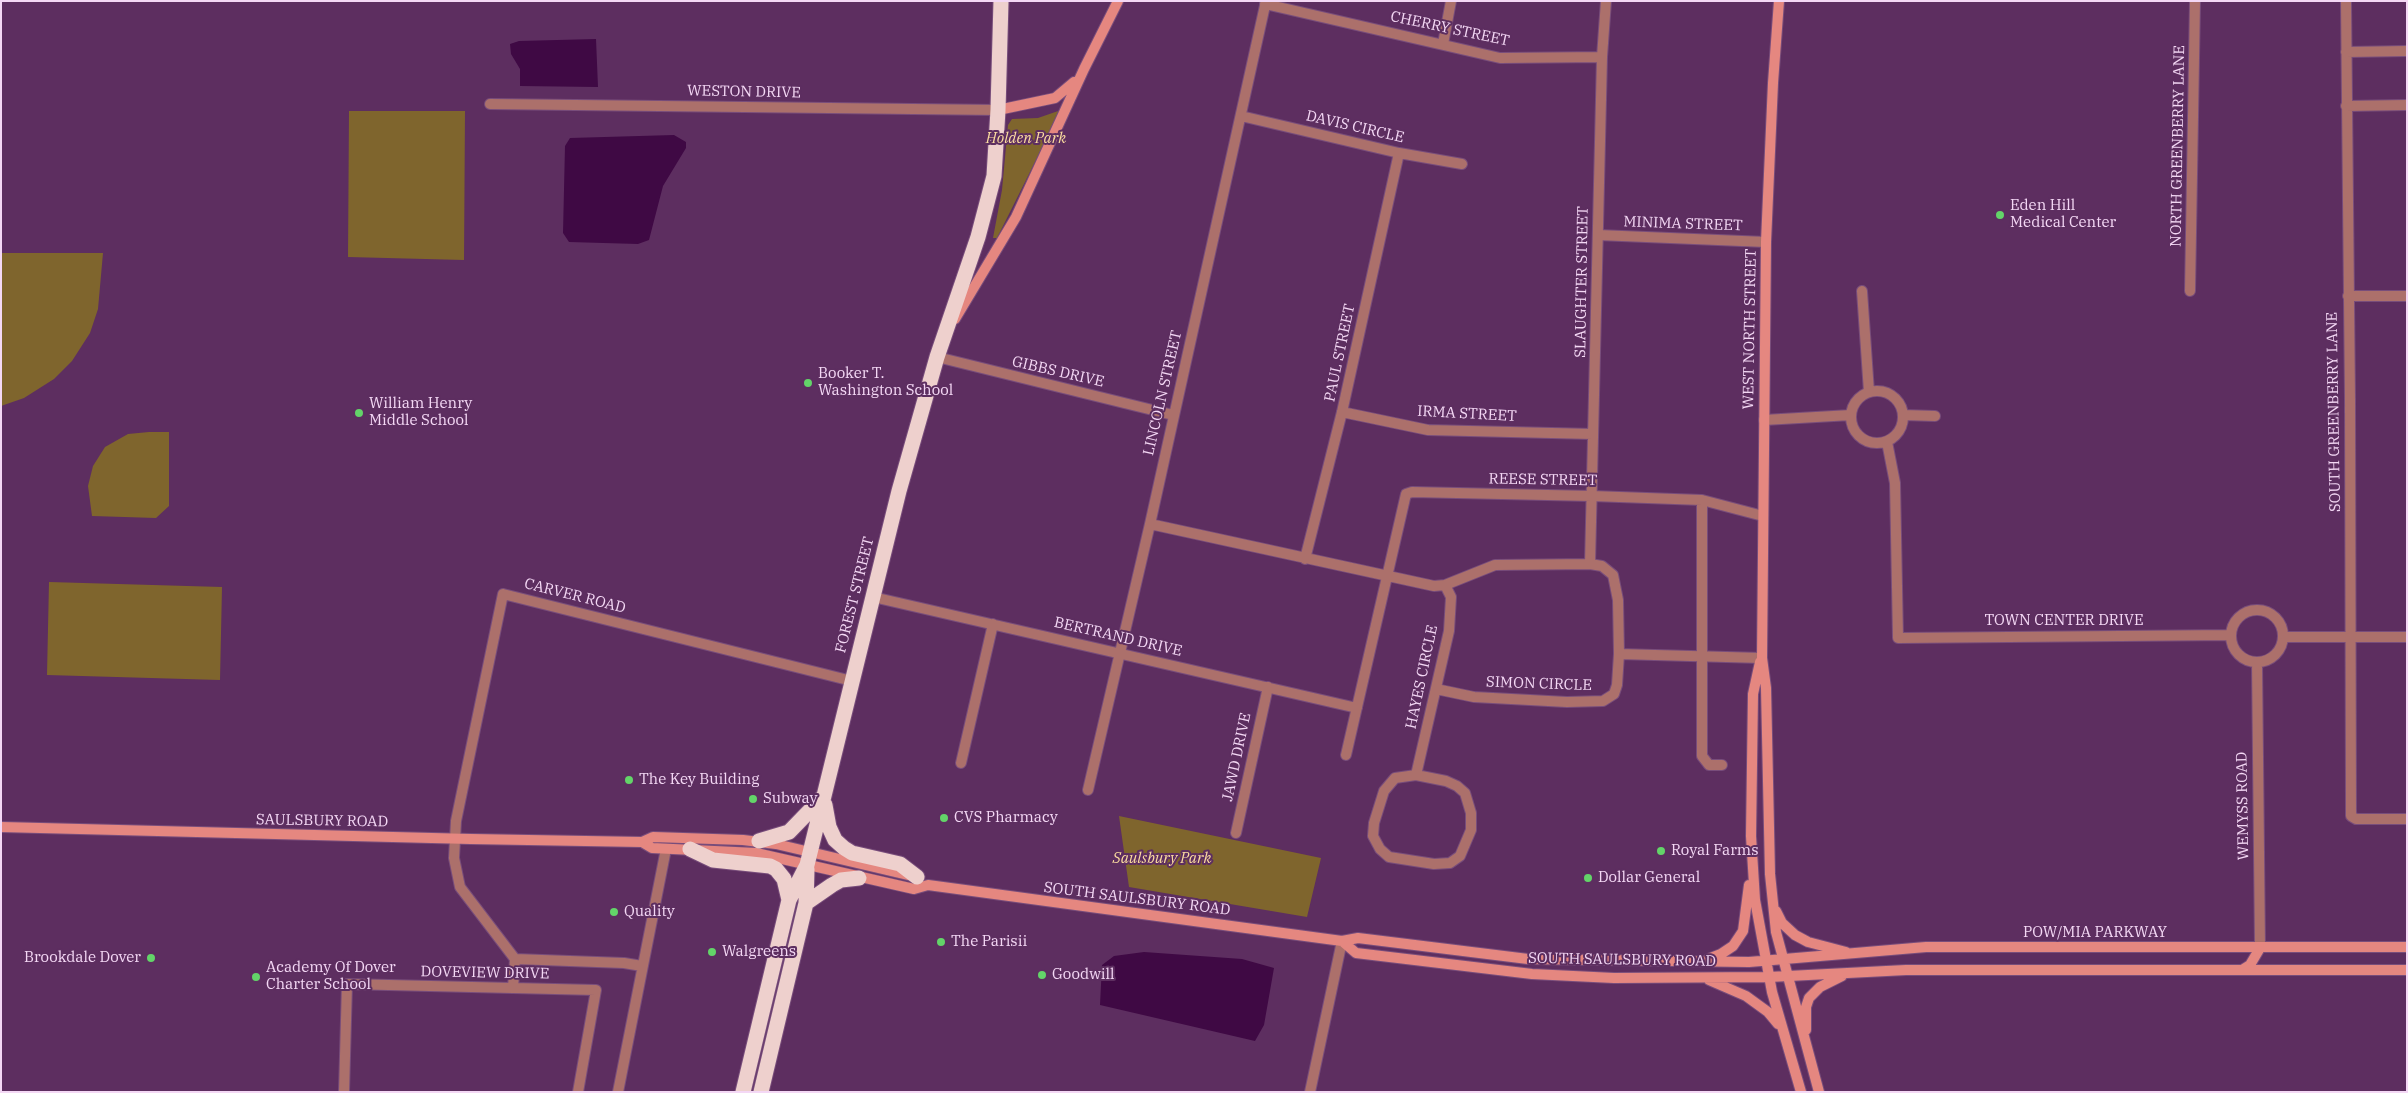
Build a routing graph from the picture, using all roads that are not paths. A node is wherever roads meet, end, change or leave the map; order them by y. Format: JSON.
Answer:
{"nodes":[{"id":1,"x":1001,"y":1,"type":"edge"},
{"id":2,"x":1118,"y":1,"type":"edge"},
{"id":3,"x":1451,"y":1,"type":"edge"},
{"id":4,"x":1606,"y":1,"type":"edge"},
{"id":5,"x":1779,"y":1,"type":"edge"},
{"id":6,"x":2195,"y":1,"type":"edge"},
{"id":7,"x":2346,"y":1,"type":"edge"},
{"id":8,"x":1265,"y":3,"type":"edge"},
{"id":9,"x":1443,"y":44,"type":"junction"},
{"id":10,"x":2407,"y":51,"type":"edge"},
{"id":11,"x":2346,"y":52,"type":"junction"},
{"id":12,"x":1602,"y":58,"type":"junction"},
{"id":13,"x":1084,"y":69,"type":"junction"},
{"id":14,"x":490,"y":104,"type":"dead end"},
{"id":15,"x":2407,"y":105,"type":"edge"},
{"id":16,"x":2346,"y":106,"type":"junction"},
{"id":17,"x":998,"y":110,"type":"junction"},
{"id":18,"x":1241,"y":116,"type":"junction"},
{"id":19,"x":1399,"y":153,"type":"junction"},
{"id":20,"x":1462,"y":164,"type":"dead end"},
{"id":21,"x":1598,"y":236,"type":"junction"},
{"id":22,"x":1766,"y":242,"type":"junction"},
{"id":23,"x":1862,"y":291,"type":"dead end"},
{"id":24,"x":2190,"y":292,"type":"dead end"},
{"id":25,"x":2348,"y":296,"type":"junction"},
{"id":26,"x":2407,"y":296,"type":"edge"},
{"id":27,"x":946,"y":335,"type":"junction"},
{"id":28,"x":938,"y":357,"type":"junction"},
{"id":29,"x":1869,"y":392,"type":"junction"},
{"id":30,"x":1342,"y":412,"type":"junction"},
{"id":31,"x":1173,"y":414,"type":"junction"},
{"id":32,"x":1851,"y":415,"type":"junction"},
{"id":33,"x":1903,"y":415,"type":"junction"},
{"id":34,"x":1935,"y":416,"type":"dead end"},
{"id":35,"x":1764,"y":420,"type":"junction"},
{"id":36,"x":1593,"y":434,"type":"junction"},
{"id":37,"x":1886,"y":442,"type":"junction"},
{"id":38,"x":1592,"y":496,"type":"junction"},
{"id":39,"x":1702,"y":500,"type":"junction"},
{"id":40,"x":1763,"y":516,"type":"junction"},
{"id":41,"x":1150,"y":524,"type":"junction"},
{"id":42,"x":1305,"y":559,"type":"junction"},
{"id":43,"x":1590,"y":564,"type":"junction"},
{"id":44,"x":1387,"y":577,"type":"junction"},
{"id":45,"x":1444,"y":585,"type":"junction"},
{"id":46,"x":873,"y":596,"type":"junction"},
{"id":47,"x":994,"y":624,"type":"junction"},
{"id":48,"x":2231,"y":635,"type":"junction"},
{"id":49,"x":2284,"y":636,"type":"junction"},
{"id":50,"x":2350,"y":637,"type":"junction"},
{"id":51,"x":2407,"y":637,"type":"edge"},
{"id":52,"x":1120,"y":653,"type":"junction"},
{"id":53,"x":1619,"y":654,"type":"junction"},
{"id":54,"x":1702,"y":657,"type":"junction"},
{"id":55,"x":1762,"y":658,"type":"junction"},
{"id":56,"x":2257,"y":662,"type":"junction"},
{"id":57,"x":852,"y":681,"type":"junction"},
{"id":58,"x":1268,"y":687,"type":"junction"},
{"id":59,"x":1436,"y":689,"type":"junction"},
{"id":60,"x":1357,"y":708,"type":"junction"},
{"id":61,"x":1346,"y":755,"type":"dead end"},
{"id":62,"x":961,"y":763,"type":"dead end"},
{"id":63,"x":1722,"y":765,"type":"dead end"},
{"id":64,"x":1416,"y":775,"type":"junction"},
{"id":65,"x":1088,"y":790,"type":"dead end"},
{"id":66,"x":824,"y":796,"type":"junction"},
{"id":67,"x":2407,"y":819,"type":"edge"},
{"id":68,"x":1,"y":827,"type":"edge"},
{"id":69,"x":1236,"y":833,"type":"dead end"},
{"id":70,"x":455,"y":839,"type":"junction"},
{"id":71,"x":759,"y":841,"type":"junction"},
{"id":72,"x":642,"y":842,"type":"junction"},
{"id":73,"x":666,"y":848,"type":"junction"},
{"id":74,"x":690,"y":849,"type":"junction"},
{"id":75,"x":1752,"y":854,"type":"junction"},
{"id":76,"x":809,"y":859,"type":"junction"},
{"id":77,"x":859,"y":878,"type":"junction"},
{"id":78,"x":922,"y":881,"type":"junction"},
{"id":79,"x":789,"y":900,"type":"junction"},
{"id":80,"x":1773,"y":900,"type":"junction"},
{"id":81,"x":806,"y":903,"type":"junction"},
{"id":82,"x":1342,"y":942,"type":"junction"},
{"id":83,"x":2407,"y":947,"type":"edge"},
{"id":84,"x":2260,"y":948,"type":"junction"},
{"id":85,"x":1852,"y":954,"type":"junction"},
{"id":86,"x":515,"y":959,"type":"junction"},
{"id":87,"x":1783,"y":960,"type":"junction"},
{"id":88,"x":1698,"y":961,"type":"junction"},
{"id":89,"x":1766,"y":961,"type":"junction"},
{"id":90,"x":642,"y":966,"type":"junction"},
{"id":91,"x":2242,"y":970,"type":"junction"},
{"id":92,"x":2407,"y":970,"type":"edge"},
{"id":93,"x":1847,"y":973,"type":"junction"},
{"id":94,"x":1787,"y":976,"type":"junction"},
{"id":95,"x":1769,"y":977,"type":"junction"},
{"id":96,"x":1703,"y":978,"type":"junction"},
{"id":97,"x":514,"y":988,"type":"junction"},
{"id":98,"x":1781,"y":1026,"type":"junction"},
{"id":99,"x":1807,"y":1049,"type":"junction"},
{"id":100,"x":344,"y":1092,"type":"edge"},
{"id":101,"x":578,"y":1092,"type":"edge"},
{"id":102,"x":618,"y":1092,"type":"edge"},
{"id":103,"x":743,"y":1092,"type":"edge"},
{"id":104,"x":761,"y":1092,"type":"edge"},
{"id":105,"x":1310,"y":1092,"type":"edge"},
{"id":106,"x":1801,"y":1092,"type":"edge"},
{"id":107,"x":1820,"y":1092,"type":"edge"}],
"edges":[{"from":1,"to":17,"type":"highway"},
{"from":2,"to":13,"type":"main road","name":"FOREST STREET"},
{"from":3,"to":9,"type":"street"},
{"from":4,"to":12,"type":"street","name":"SLAUGHTER STREET"},
{"from":5,"to":22,"type":"main road","name":"WEST NORTH STREET"},
{"from":6,"to":24,"type":"street","name":"NORTH GREENBERRY LANE"},
{"from":7,"to":11,"type":"street","name":"SOUTH GREENBERRY LANE"},
{"from":8,"to":9,"type":"street","name":"CHERRY STREET"},
{"from":8,"to":18,"type":"street","name":"LINCOLN STREET"},
{"from":9,"to":12,"type":"street","name":"CHERRY STREET"},
{"from":10,"to":11,"type":"street"},
{"from":11,"to":16,"type":"street","name":"SOUTH GREENBERRY LANE"},
{"from":12,"to":21,"type":"street","name":"SLAUGHTER STREET"},
{"from":13,"to":17,"type":"main road","name":"FOREST STREET"},
{"from":13,"to":27,"type":"main road","name":"FOREST STREET"},
{"from":14,"to":17,"type":"street","name":"WESTON DRIVE"},
{"from":15,"to":16,"type":"street"},
{"from":16,"to":25,"type":"street","name":"SOUTH GREENBERRY LANE"},
{"from":17,"to":27,"type":"highway","name":"FOREST STREET"},
{"from":18,"to":19,"type":"street","name":"DAVIS CIRCLE"},
{"from":18,"to":31,"type":"street","name":"LINCOLN STREET"},
{"from":19,"to":20,"type":"street","name":"DAVIS CIRCLE"},
{"from":19,"to":30,"type":"street","name":"PAUL STREET"},
{"from":21,"to":22,"type":"street","name":"MINIMA STREET"},
{"from":21,"to":36,"type":"street","name":"SLAUGHTER STREET"},
{"from":22,"to":35,"type":"main road","name":"WEST NORTH STREET"},
{"from":23,"to":29,"type":"street"},
{"from":25,"to":26,"type":"street"},
{"from":25,"to":50,"type":"street","name":"SOUTH GREENBERRY LANE"},
{"from":27,"to":28,"type":"highway","name":"FOREST STREET"},
{"from":28,"to":31,"type":"street","name":"GIBBS DRIVE"},
{"from":28,"to":46,"type":"highway","name":"FOREST STREET"},
{"from":29,"to":32,"type":"street"},
{"from":29,"to":33,"type":"street"},
{"from":30,"to":36,"type":"street","name":"IRMA STREET"},
{"from":30,"to":42,"type":"street","name":"PAUL STREET"},
{"from":31,"to":41,"type":"street","name":"LINCOLN STREET"},
{"from":32,"to":35,"type":"street"},
{"from":32,"to":37,"type":"street"},
{"from":33,"to":34,"type":"street"},
{"from":33,"to":37,"type":"street"},
{"from":35,"to":40,"type":"main road","name":"WEST NORTH STREET"},
{"from":36,"to":38,"type":"street","name":"SLAUGHTER STREET"},
{"from":37,"to":48,"type":"street","name":"TOWN CENTER DRIVE"},
{"from":38,"to":39,"type":"street","name":"REESE STREET"},
{"from":38,"to":43,"type":"street","name":"SLAUGHTER STREET"},
{"from":38,"to":44,"type":"street","name":"REESE STREET"},
{"from":39,"to":40,"type":"street","name":"REESE STREET"},
{"from":39,"to":54,"type":"street"},
{"from":40,"to":55,"type":"main road","name":"WEST NORTH STREET"},
{"from":41,"to":42,"type":"street"},
{"from":41,"to":52,"type":"street","name":"LINCOLN STREET"},
{"from":42,"to":44,"type":"street"},
{"from":43,"to":45,"type":"street","name":"SIMON CIRCLE"},
{"from":43,"to":53,"type":"street","name":"SIMON CIRCLE"},
{"from":44,"to":45,"type":"street"},
{"from":44,"to":60,"type":"street","name":"REESE STREET"},
{"from":45,"to":59,"type":"street","name":"HAYES CIRCLE"},
{"from":46,"to":47,"type":"street","name":"BERTRAND DRIVE"},
{"from":46,"to":57,"type":"highway","name":"FOREST STREET"},
{"from":47,"to":52,"type":"street","name":"BERTRAND DRIVE"},
{"from":47,"to":62,"type":"street"},
{"from":48,"to":49,"type":"street"},
{"from":48,"to":56,"type":"street"},
{"from":49,"to":50,"type":"street"},
{"from":49,"to":56,"type":"street"},
{"from":50,"to":51,"type":"street"},
{"from":50,"to":67,"type":"street","name":"SOUTH GREENBERRY LANE"},
{"from":52,"to":58,"type":"street","name":"BERTRAND DRIVE"},
{"from":52,"to":65,"type":"street","name":"LINCOLN STREET"},
{"from":53,"to":54,"type":"street"},
{"from":53,"to":59,"type":"street","name":"SIMON CIRCLE"},
{"from":54,"to":55,"type":"street"},
{"from":54,"to":63,"type":"street"},
{"from":55,"to":75,"type":"main road","name":"WEST NORTH STREET"},
{"from":55,"to":80,"type":"main road","name":"WEST NORTH STREET"},
{"from":56,"to":84,"type":"street","name":"WEMYSS ROAD"},
{"from":57,"to":66,"type":"highway","name":"FOREST STREET"},
{"from":57,"to":70,"type":"street","name":"CARVER ROAD"},
{"from":58,"to":60,"type":"street","name":"BERTRAND DRIVE"},
{"from":58,"to":69,"type":"street","name":"JAWD DRIVE"},
{"from":59,"to":64,"type":"street","name":"HAYES CIRCLE"},
{"from":60,"to":61,"type":"street","name":"REESE STREET"},
{"from":64,"to":64,"type":"street"},
{"from":66,"to":71,"type":"highway"},
{"from":66,"to":76,"type":"highway","name":"FOREST STREET"},
{"from":66,"to":78,"type":"highway"},
{"from":68,"to":70,"type":"main road","name":"SAULSBURY ROAD"},
{"from":70,"to":72,"type":"main road","name":"SAULSBURY ROAD"},
{"from":70,"to":86,"type":"street"},
{"from":71,"to":72,"type":"main road","name":"SAULSBURY ROAD"},
{"from":71,"to":76,"type":"main road","name":"SAULSBURY ROAD"},
{"from":72,"to":73,"type":"main road","name":"SAULSBURY ROAD"},
{"from":73,"to":74,"type":"main road","name":"SAULSBURY ROAD"},
{"from":73,"to":90,"type":"street"},
{"from":74,"to":76,"type":"main road","name":"SAULSBURY ROAD"},
{"from":74,"to":79,"type":"highway"},
{"from":75,"to":88,"type":"main road"},
{"from":75,"to":89,"type":"main road","name":"WEST NORTH STREET"},
{"from":76,"to":77,"type":"main road","name":"SOUTH SAULSBURY ROAD"},
{"from":76,"to":78,"type":"main road","name":"SOUTH SAULSBURY ROAD"},
{"from":76,"to":79,"type":"highway"},
{"from":76,"to":81,"type":"highway"},
{"from":77,"to":78,"type":"main road","name":"SOUTH SAULSBURY ROAD"},
{"from":77,"to":81,"type":"highway"},
{"from":78,"to":82,"type":"main road","name":"SOUTH SAULSBURY ROAD"},
{"from":79,"to":103,"type":"highway"},
{"from":80,"to":85,"type":"main road"},
{"from":80,"to":87,"type":"main road","name":"WEST NORTH STREET"},
{"from":81,"to":104,"type":"highway"},
{"from":82,"to":88,"type":"main road","name":"SOUTH SAULSBURY ROAD"},
{"from":82,"to":96,"type":"main road","name":"SOUTH SAULSBURY ROAD"},
{"from":82,"to":105,"type":"street"},
{"from":83,"to":84,"type":"main road","name":"POW/MIA PARKWAY"},
{"from":84,"to":85,"type":"main road","name":"POW/MIA PARKWAY"},
{"from":84,"to":91,"type":"main road"},
{"from":85,"to":87,"type":"main road","name":"POW/MIA PARKWAY"},
{"from":86,"to":90,"type":"street"},
{"from":86,"to":97,"type":"street"},
{"from":87,"to":89,"type":"main road","name":"SOUTH SAULSBURY ROAD"},
{"from":87,"to":94,"type":"main road","name":"WEST NORTH STREET"},
{"from":88,"to":89,"type":"main road","name":"SOUTH SAULSBURY ROAD"},
{"from":89,"to":95,"type":"main road","name":"WEST NORTH STREET"},
{"from":90,"to":102,"type":"street"},
{"from":91,"to":92,"type":"main road"},
{"from":91,"to":93,"type":"main road"},
{"from":93,"to":94,"type":"main road"},
{"from":93,"to":99,"type":"main road"},
{"from":94,"to":95,"type":"main road","name":"SOUTH SAULSBURY ROAD"},
{"from":94,"to":99,"type":"main road","name":"WEST NORTH STREET"},
{"from":95,"to":96,"type":"main road","name":"SOUTH SAULSBURY ROAD"},
{"from":95,"to":98,"type":"main road","name":"WEST NORTH STREET"},
{"from":96,"to":98,"type":"main road"},
{"from":97,"to":100,"type":"street","name":"DOVEVIEW DRIVE"},
{"from":97,"to":101,"type":"street","name":"DOVEVIEW DRIVE"},
{"from":98,"to":106,"type":"main road","name":"WEST NORTH STREET"},
{"from":99,"to":107,"type":"main road","name":"WEST NORTH STREET"}]}
